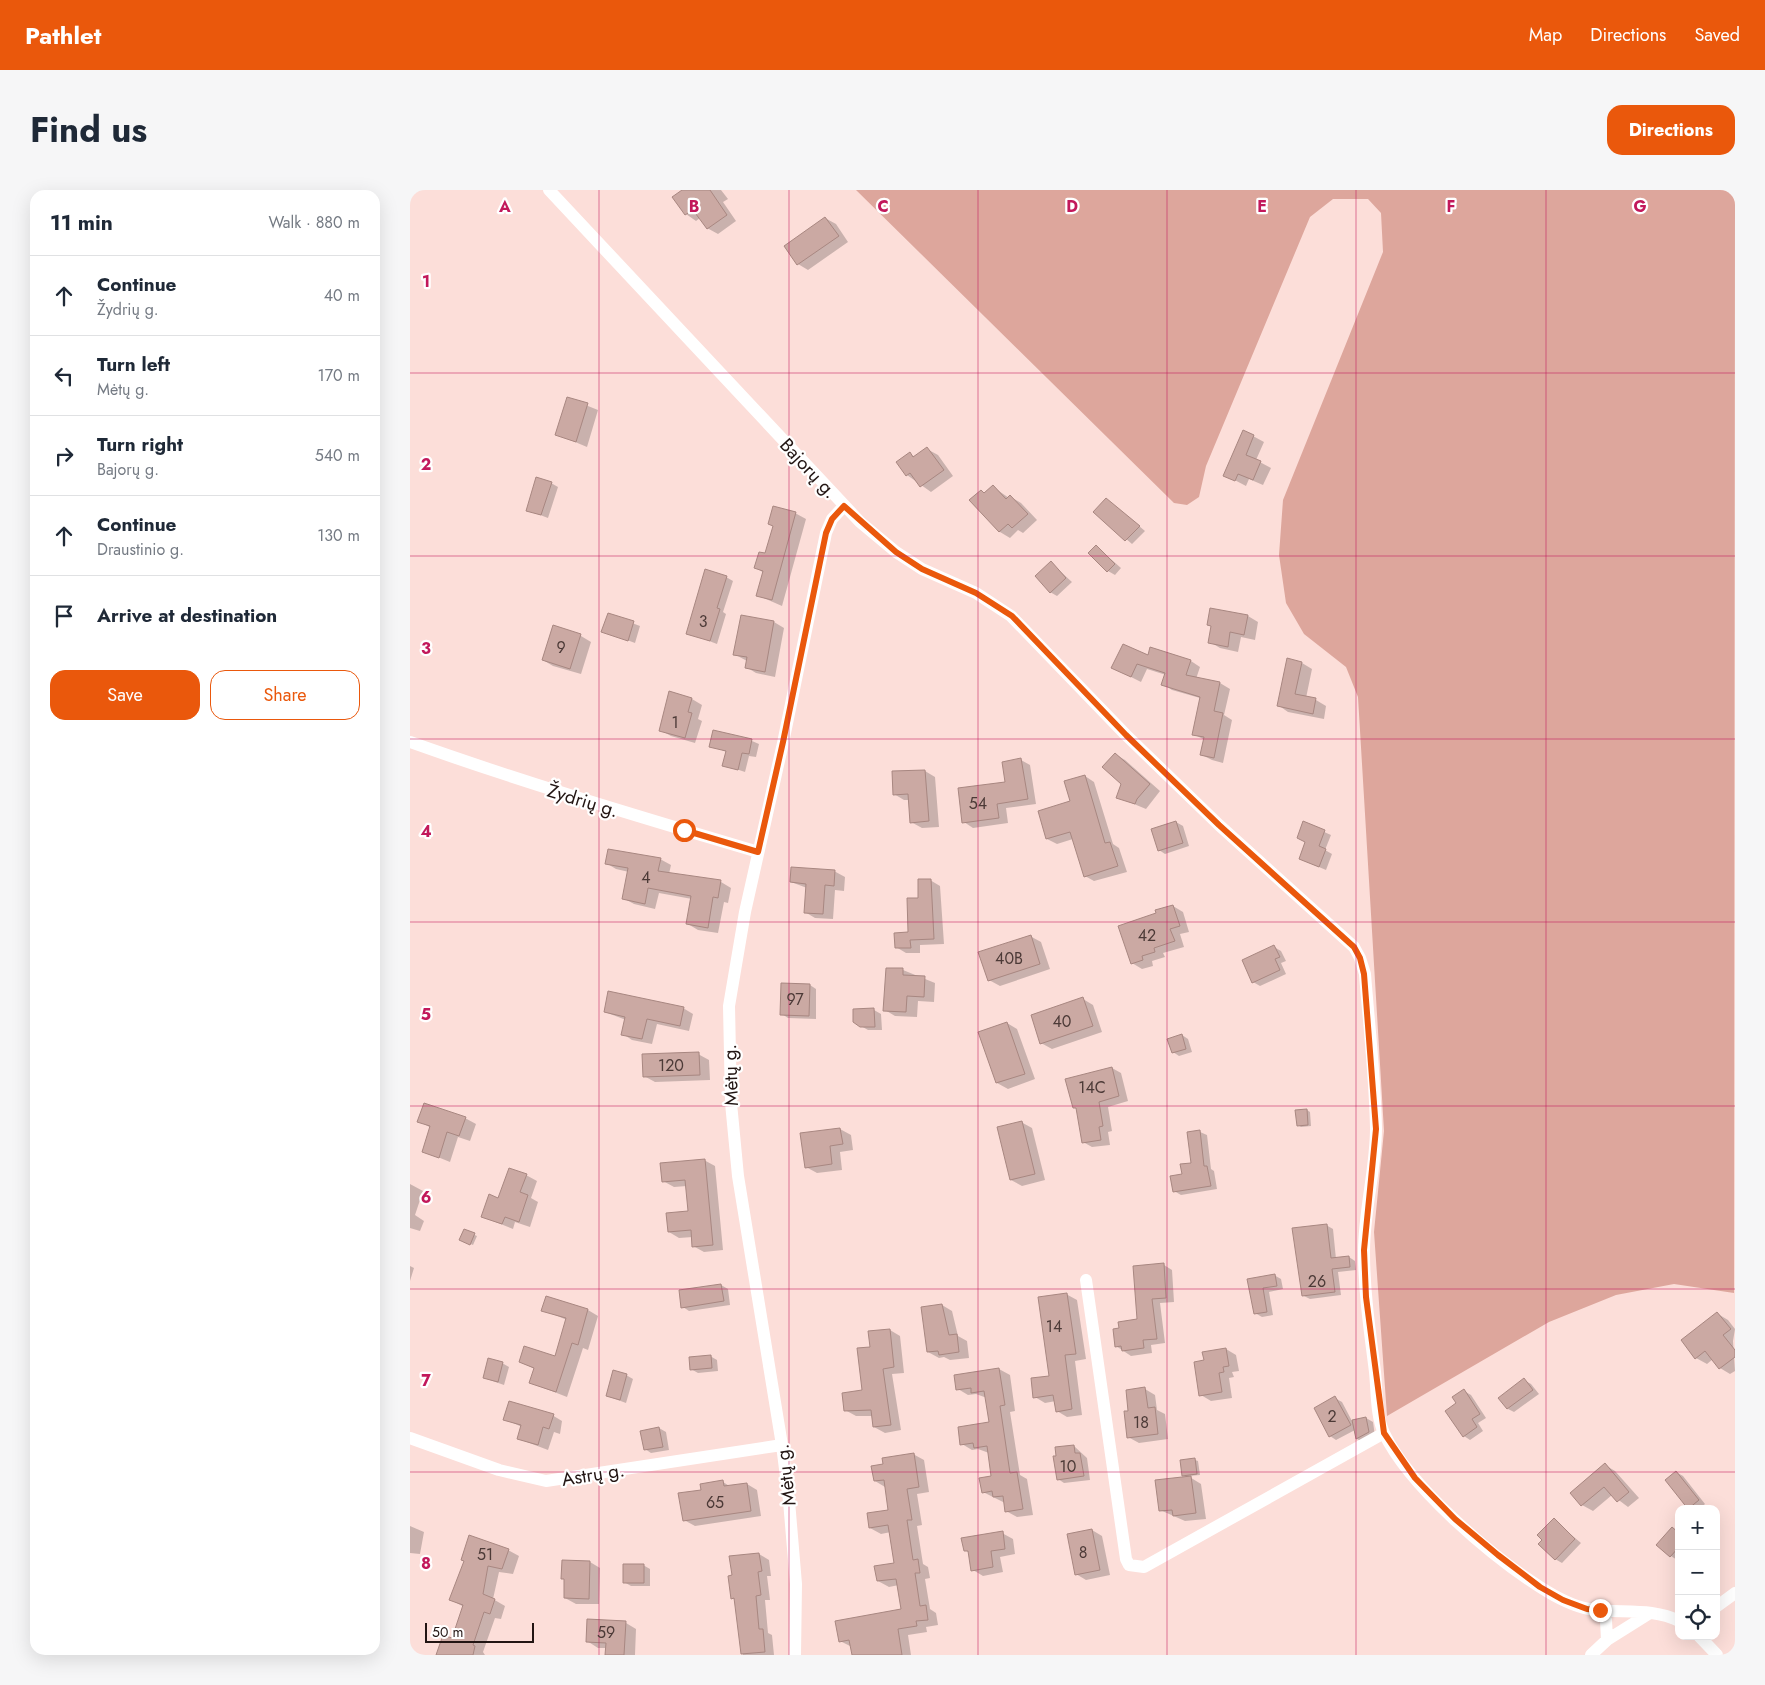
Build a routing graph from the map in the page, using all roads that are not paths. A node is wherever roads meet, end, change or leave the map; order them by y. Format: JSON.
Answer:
{"nodes":[{"id":1,"x":549,"y":190,"type":"edge"},
{"id":2,"x":844,"y":506,"type":"junction"},
{"id":3,"x":410,"y":742,"type":"edge"},
{"id":4,"x":758,"y":852,"type":"junction"},
{"id":5,"x":1086,"y":1280,"type":"dead end"},
{"id":6,"x":1384,"y":1433,"type":"junction"},
{"id":7,"x":410,"y":1438,"type":"edge"},
{"id":8,"x":782,"y":1445,"type":"junction"},
{"id":9,"x":1735,"y":1593,"type":"edge"},
{"id":10,"x":1720,"y":1604,"type":"edge"},
{"id":11,"x":1600,"y":1610,"type":"junction"},
{"id":12,"x":1650,"y":1613,"type":"junction"},
{"id":13,"x":1675,"y":1619,"type":"edge"},
{"id":14,"x":1606,"y":1640,"type":"junction"},
{"id":15,"x":1703,"y":1640,"type":"edge"},
{"id":16,"x":795,"y":1655,"type":"edge"},
{"id":17,"x":1591,"y":1655,"type":"edge"},
{"id":18,"x":1717,"y":1655,"type":"edge"}],
"edges":[{"from":1,"to":2,"type":"street","name":"Bajorų g."},
{"from":2,"to":4,"type":"street","name":"Mėtų g."},
{"from":2,"to":6,"type":"street","name":"Bajorų g."},
{"from":3,"to":4,"type":"street","name":"Žydrių g."},
{"from":4,"to":8,"type":"street","name":"Mėtų g."},
{"from":5,"to":6,"type":"street"},
{"from":6,"to":11,"type":"street"},
{"from":7,"to":8,"type":"street","name":"Astrų g."},
{"from":8,"to":16,"type":"street","name":"Mėtų g."},
{"from":9,"to":10,"type":"street"},
{"from":11,"to":12,"type":"street"},
{"from":11,"to":14,"type":"street"},
{"from":12,"to":13,"type":"street"},
{"from":12,"to":14,"type":"street"},
{"from":14,"to":17,"type":"street"},
{"from":15,"to":18,"type":"street"}]}
